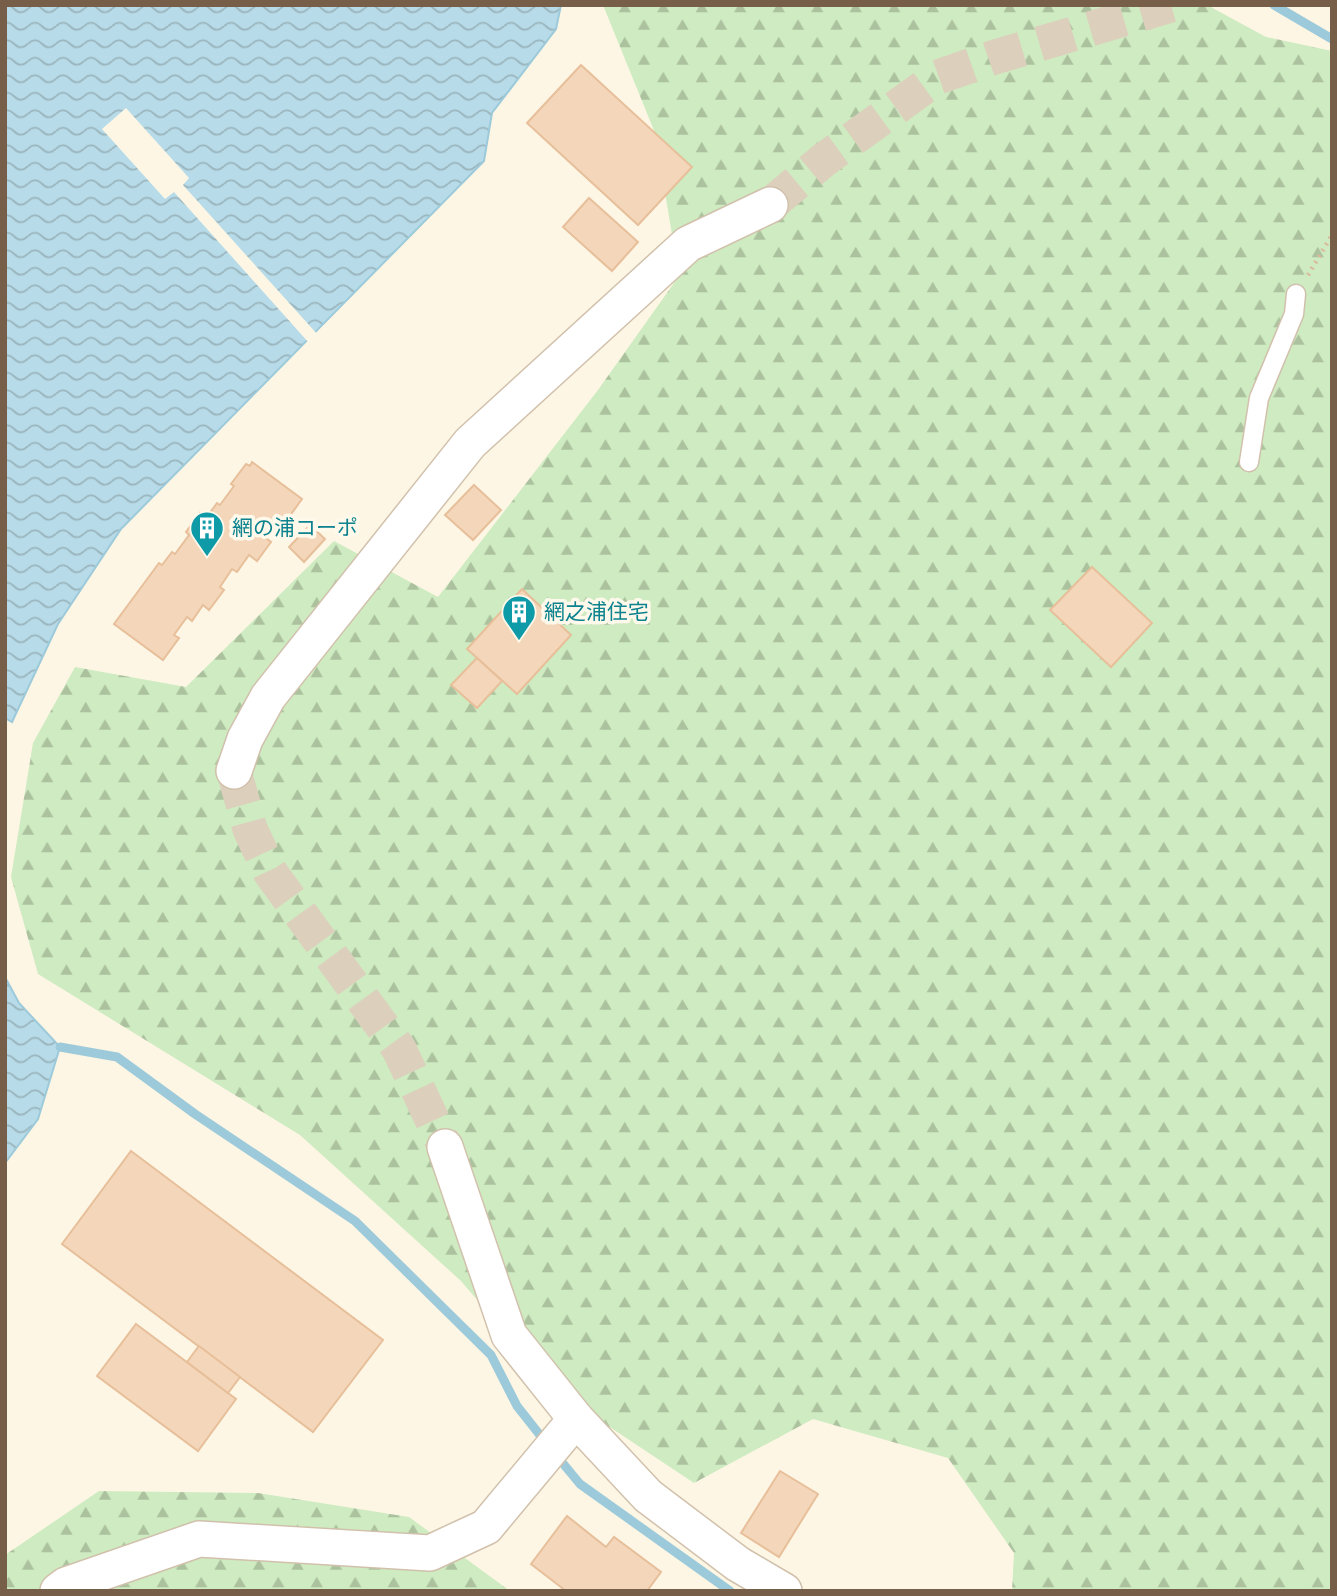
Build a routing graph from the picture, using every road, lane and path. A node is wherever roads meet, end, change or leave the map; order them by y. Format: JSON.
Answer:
{"nodes":[{"id":1,"x":770,"y":205,"type":"tunnel mouth"},
{"id":2,"x":1332,"y":234,"type":"edge"},
{"id":3,"x":1296,"y":294,"type":"joint"},
{"id":4,"x":1249,"y":462,"type":"dead end"},
{"id":5,"x":234,"y":771,"type":"tunnel mouth"},
{"id":6,"x":445,"y":1147,"type":"tunnel mouth"},
{"id":7,"x":576,"y":1419,"type":"junction"},
{"id":8,"x":58,"y":1591,"type":"edge"},
{"id":9,"x":784,"y":1591,"type":"edge"}],
"edges":[{"from":1,"to":5,"type":"street"},
{"from":2,"to":3,"type":"path"},
{"from":3,"to":4,"type":"lane"},
{"from":6,"to":7,"type":"street"},
{"from":7,"to":8,"type":"street"},
{"from":7,"to":9,"type":"street"}]}
